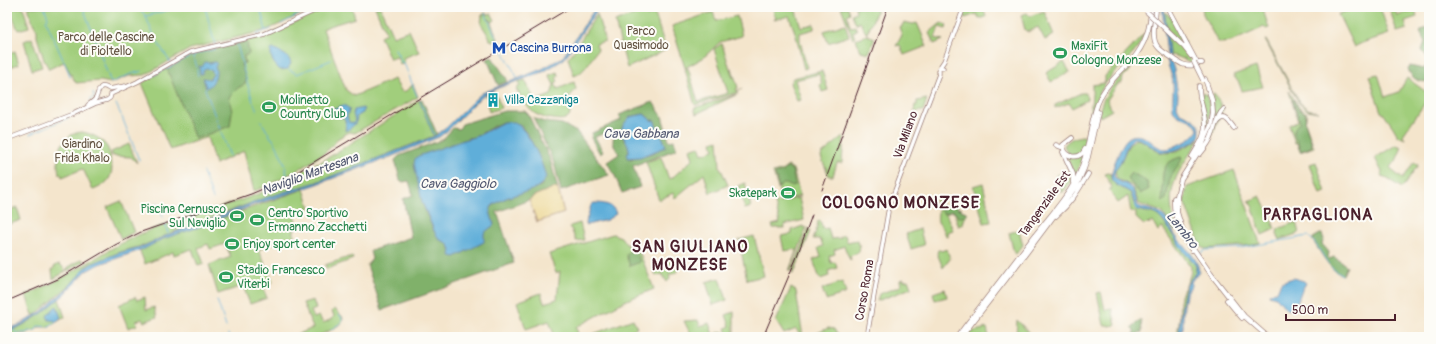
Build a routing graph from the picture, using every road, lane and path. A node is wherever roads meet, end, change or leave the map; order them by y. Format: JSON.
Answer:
{"nodes":[{"id":1,"x":323,"y":7,"type":"edge"},
{"id":2,"x":1143,"y":7,"type":"edge"},
{"id":3,"x":1153,"y":7,"type":"edge"},
{"id":4,"x":1167,"y":7,"type":"edge"},
{"id":5,"x":962,"y":9,"type":"edge"},
{"id":6,"x":1197,"y":63,"type":"junction"},
{"id":7,"x":1182,"y":65,"type":"junction"},
{"id":8,"x":1187,"y":71,"type":"dead end"},
{"id":9,"x":132,"y":84,"type":"junction"},
{"id":10,"x":1199,"y":86,"type":"dead end"},
{"id":11,"x":109,"y":89,"type":"junction"},
{"id":12,"x":111,"y":94,"type":"junction"},
{"id":13,"x":97,"y":95,"type":"junction"},
{"id":14,"x":101,"y":101,"type":"junction"},
{"id":15,"x":1097,"y":107,"type":"junction"},
{"id":16,"x":1224,"y":109,"type":"dead end"},
{"id":17,"x":81,"y":110,"type":"junction"},
{"id":18,"x":1216,"y":123,"type":"junction"},
{"id":19,"x":1234,"y":128,"type":"dead end"},
{"id":20,"x":1072,"y":138,"type":"dead end"},
{"id":21,"x":8,"y":139,"type":"edge"},
{"id":22,"x":1089,"y":142,"type":"junction"},
{"id":23,"x":1059,"y":145,"type":"dead end"},
{"id":24,"x":1194,"y":158,"type":"junction"},
{"id":25,"x":1188,"y":166,"type":"junction"},
{"id":26,"x":1088,"y":174,"type":"dead end"},
{"id":27,"x":1056,"y":208,"type":"junction"},
{"id":28,"x":889,"y":211,"type":"joint"},
{"id":29,"x":1027,"y":252,"type":"junction"},
{"id":30,"x":867,"y":337,"type":"edge"},
{"id":31,"x":957,"y":337,"type":"edge"},
{"id":32,"x":961,"y":337,"type":"edge"},
{"id":33,"x":1265,"y":337,"type":"edge"},
{"id":34,"x":1268,"y":337,"type":"edge"}],
"edges":[{"from":1,"to":9,"type":"main road"},
{"from":2,"to":6,"type":"highway","bridge":true},
{"from":3,"to":7,"type":"highway"},
{"from":3,"to":15,"type":"highway"},
{"from":3,"to":15,"type":"highway"},
{"from":4,"to":6,"type":"highway"},
{"from":5,"to":28,"type":"main road","name":"Via Milano"},
{"from":6,"to":7,"type":"highway"},
{"from":6,"to":24,"type":"highway","bridge":true},
{"from":7,"to":8,"type":"highway"},
{"from":9,"to":11,"type":"main road"},
{"from":9,"to":12,"type":"main road"},
{"from":10,"to":24,"type":"highway"},
{"from":11,"to":12,"type":"main road"},
{"from":11,"to":13,"type":"main road"},
{"from":12,"to":14,"type":"main road"},
{"from":13,"to":14,"type":"main road"},
{"from":13,"to":17,"type":"main road"},
{"from":14,"to":17,"type":"main road"},
{"from":15,"to":22,"type":"highway"},
{"from":16,"to":18,"type":"highway"},
{"from":17,"to":21,"type":"main road"},
{"from":18,"to":19,"type":"highway"},
{"from":18,"to":24,"type":"highway"},
{"from":20,"to":22,"type":"highway"},
{"from":22,"to":27,"type":"highway","name":"Tangenziale Est"},
{"from":22,"to":29,"type":"highway","name":"Tangenziale Est"},
{"from":23,"to":27,"type":"highway"},
{"from":24,"to":25,"type":"highway"},
{"from":25,"to":33,"type":"highway"},
{"from":25,"to":34,"type":"highway"},
{"from":26,"to":29,"type":"highway"},
{"from":27,"to":31,"type":"highway","name":"Tangenziale Est"},
{"from":28,"to":30,"type":"main road","name":"Corso Roma"},
{"from":29,"to":32,"type":"highway","name":"Tangenziale Est"}]}
